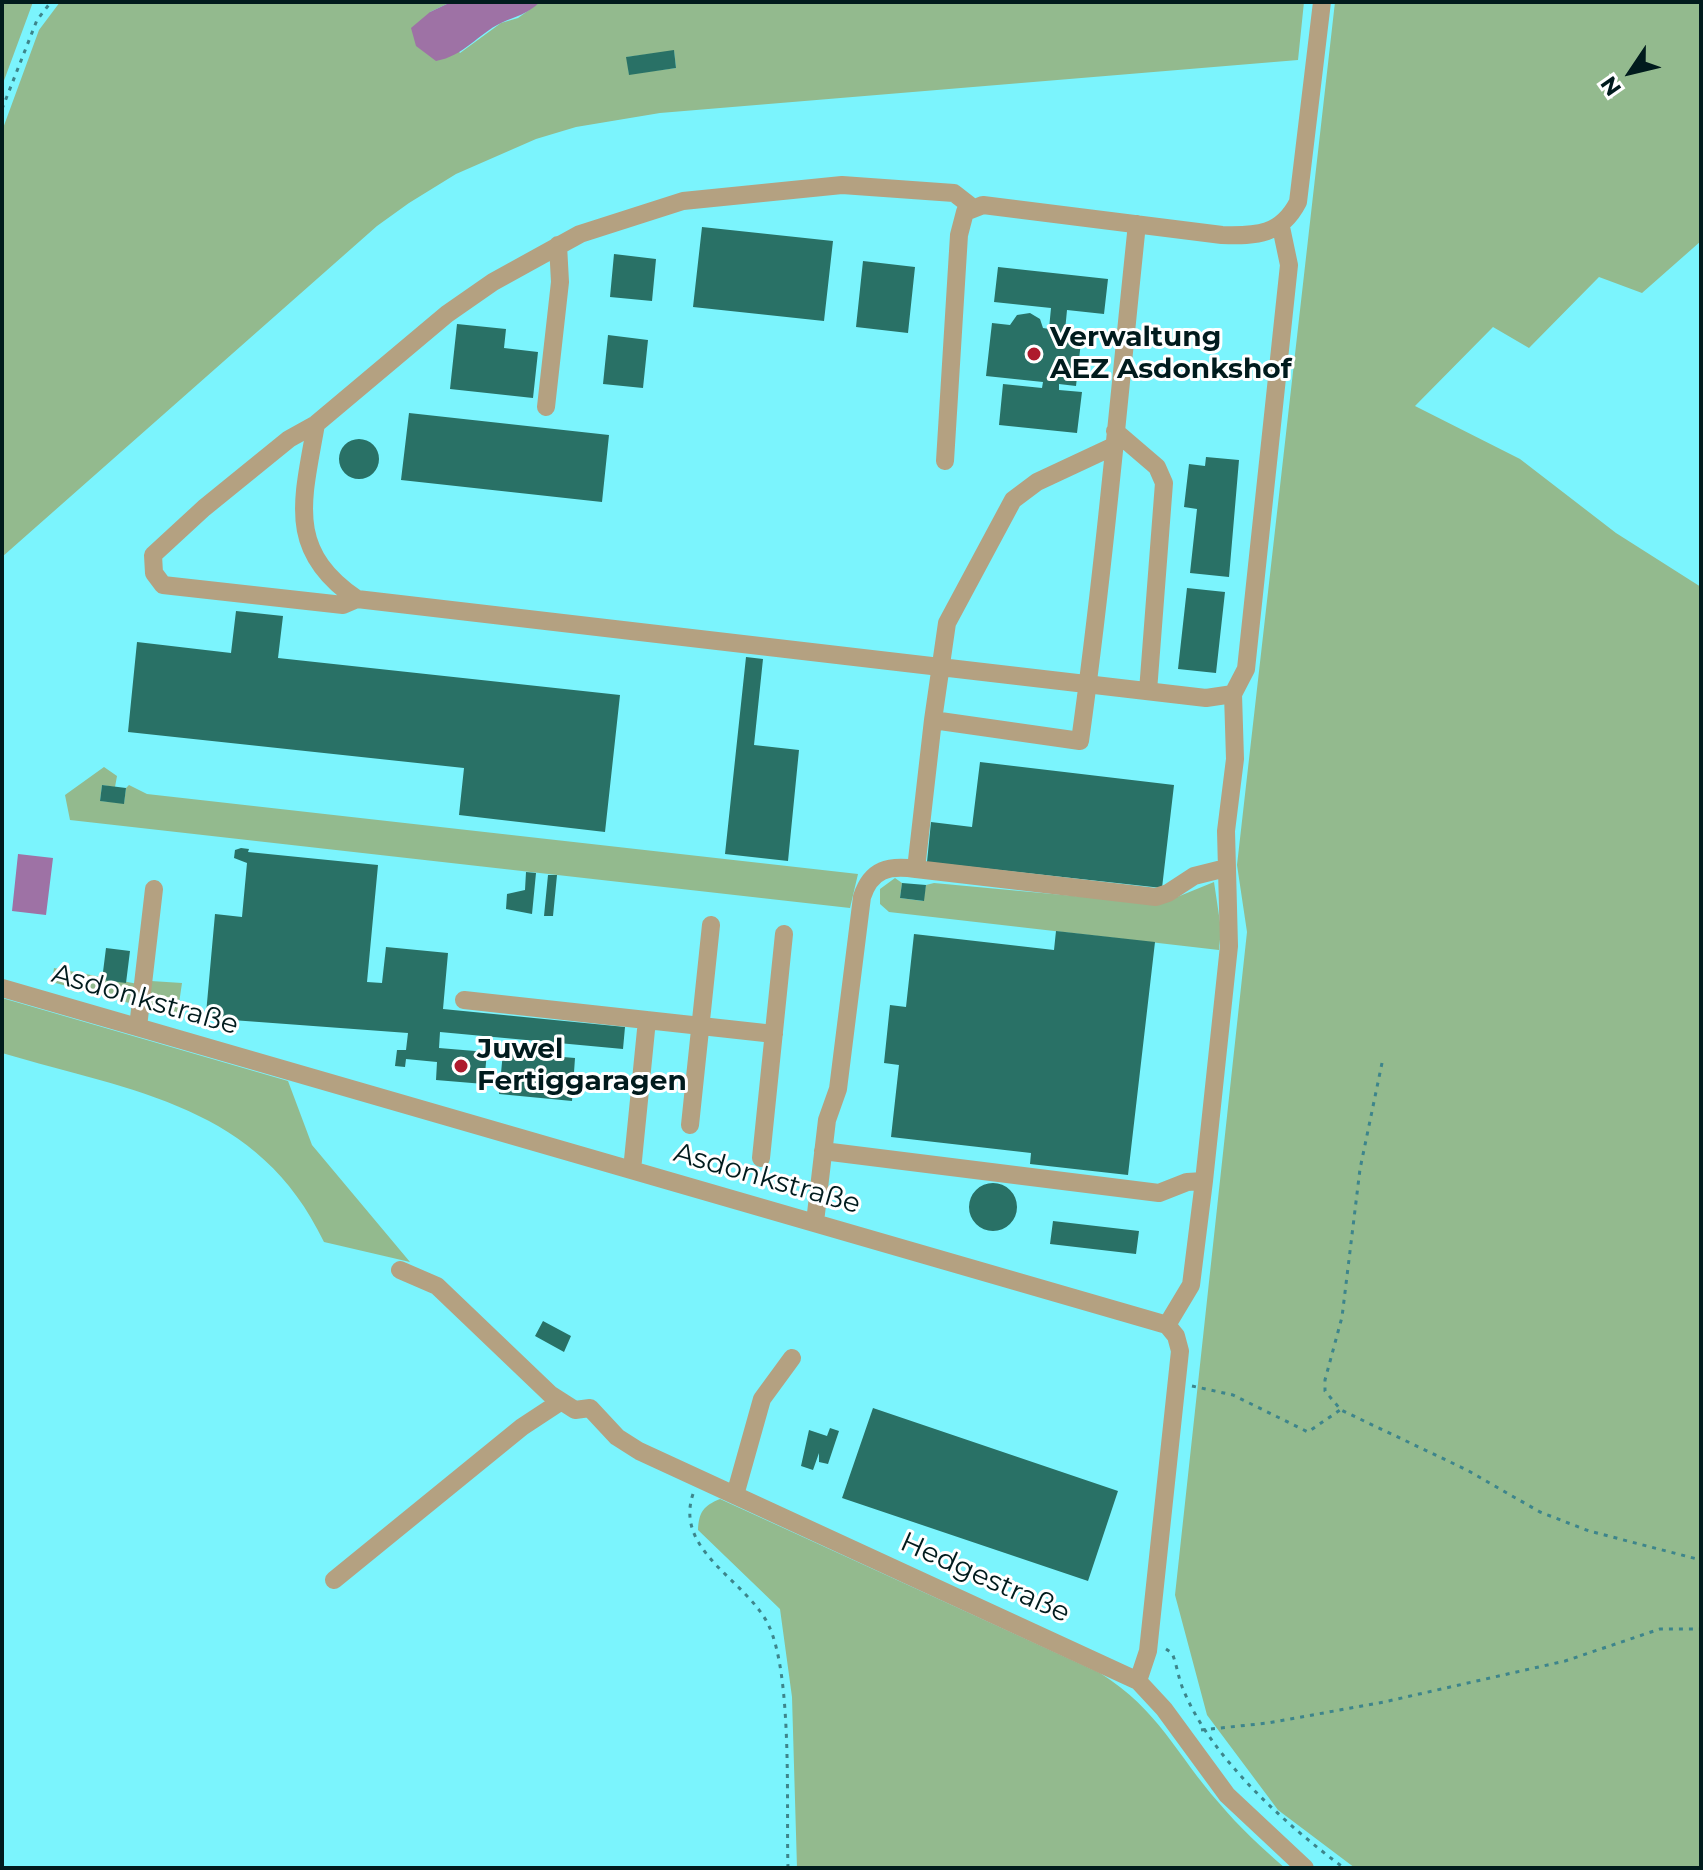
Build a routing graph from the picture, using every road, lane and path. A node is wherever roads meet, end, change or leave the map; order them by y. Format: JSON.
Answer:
{"nodes":[{"id":1,"x":51,"y":2,"type":"edge"},
{"id":2,"x":1322,"y":2,"type":"edge"},
{"id":3,"x":2,"y":109,"type":"edge"},
{"id":4,"x":972,"y":207,"type":"junction"},
{"id":5,"x":1137,"y":224,"type":"junction"},
{"id":6,"x":1281,"y":227,"type":"junction"},
{"id":7,"x":558,"y":245,"type":"junction"},
{"id":8,"x":546,"y":407,"type":"dead end"},
{"id":9,"x":316,"y":424,"type":"junction"},
{"id":10,"x":1114,"y":439,"type":"junction"},
{"id":11,"x":945,"y":461,"type":"dead end"},
{"id":12,"x":357,"y":599,"type":"junction"},
{"id":13,"x":941,"y":667,"type":"junction"},
{"id":14,"x":1088,"y":684,"type":"junction"},
{"id":15,"x":1148,"y":691,"type":"junction"},
{"id":16,"x":1233,"y":694,"type":"junction"},
{"id":17,"x":933,"y":720,"type":"junction"},
{"id":18,"x":1226,"y":868,"type":"junction"},
{"id":19,"x":916,"y":869,"type":"junction"},
{"id":20,"x":154,"y":889,"type":"dead end"},
{"id":21,"x":711,"y":925,"type":"dead end"},
{"id":22,"x":784,"y":934,"type":"dead end"},
{"id":23,"x":2,"y":988,"type":"edge"},
{"id":24,"x":464,"y":1000,"type":"dead end"},
{"id":25,"x":647,"y":1020,"type":"junction"},
{"id":26,"x":701,"y":1026,"type":"junction"},
{"id":27,"x":138,"y":1027,"type":"junction"},
{"id":28,"x":774,"y":1034,"type":"junction"},
{"id":29,"x":1382,"y":1063,"type":"dead end"},
{"id":30,"x":690,"y":1125,"type":"dead end"},
{"id":31,"x":823,"y":1151,"type":"junction"},
{"id":32,"x":761,"y":1158,"type":"dead end"},
{"id":33,"x":632,"y":1170,"type":"junction"},
{"id":34,"x":1204,"y":1181,"type":"junction"},
{"id":35,"x":815,"y":1222,"type":"junction"},
{"id":36,"x":400,"y":1270,"type":"dead end"},
{"id":37,"x":1167,"y":1325,"type":"junction"},
{"id":38,"x":792,"y":1358,"type":"dead end"},
{"id":39,"x":1177,"y":1385,"type":"junction"},
{"id":40,"x":560,"y":1402,"type":"junction"},
{"id":41,"x":1341,"y":1410,"type":"junction"},
{"id":42,"x":698,"y":1479,"type":"junction"},
{"id":43,"x":735,"y":1495,"type":"junction"},
{"id":44,"x":1701,"y":1560,"type":"edge"},
{"id":45,"x":334,"y":1580,"type":"dead end"},
{"id":46,"x":1701,"y":1629,"type":"edge"},
{"id":47,"x":1148,"y":1647,"type":"junction"},
{"id":48,"x":1138,"y":1681,"type":"junction"},
{"id":49,"x":1206,"y":1729,"type":"junction"},
{"id":50,"x":1181,"y":1733,"type":"junction"},
{"id":51,"x":788,"y":1868,"type":"edge"},
{"id":52,"x":1305,"y":1868,"type":"edge"},
{"id":53,"x":1344,"y":1868,"type":"edge"}],
"edges":[{"from":1,"to":3,"type":"path"},
{"from":2,"to":6,"type":"street"},
{"from":4,"to":5,"type":"street"},
{"from":4,"to":7,"type":"street"},
{"from":4,"to":11,"type":"street"},
{"from":5,"to":6,"type":"street"},
{"from":5,"to":10,"type":"street"},
{"from":6,"to":16,"type":"street"},
{"from":7,"to":8,"type":"street"},
{"from":7,"to":9,"type":"street"},
{"from":9,"to":12,"type":"street"},
{"from":9,"to":12,"type":"street"},
{"from":10,"to":13,"type":"street"},
{"from":10,"to":14,"type":"street"},
{"from":10,"to":15,"type":"street"},
{"from":12,"to":13,"type":"street"},
{"from":13,"to":14,"type":"street"},
{"from":13,"to":17,"type":"street"},
{"from":14,"to":15,"type":"street"},
{"from":14,"to":17,"type":"street"},
{"from":15,"to":16,"type":"street"},
{"from":16,"to":18,"type":"street"},
{"from":17,"to":19,"type":"street"},
{"from":18,"to":19,"type":"street"},
{"from":18,"to":34,"type":"street"},
{"from":19,"to":31,"type":"street"},
{"from":20,"to":27,"type":"street"},
{"from":21,"to":26,"type":"street"},
{"from":22,"to":28,"type":"street"},
{"from":23,"to":27,"type":"street","name":"Asdonkstraße"},
{"from":24,"to":25,"type":"street"},
{"from":25,"to":26,"type":"street"},
{"from":25,"to":33,"type":"street"},
{"from":26,"to":28,"type":"street"},
{"from":26,"to":30,"type":"street"},
{"from":27,"to":33,"type":"street","name":"Asdonkstraße"},
{"from":28,"to":32,"type":"street"},
{"from":29,"to":41,"type":"path"},
{"from":31,"to":34,"type":"street"},
{"from":31,"to":35,"type":"street"},
{"from":33,"to":35,"type":"street","name":"Asdonkstraße"},
{"from":34,"to":37,"type":"street"},
{"from":35,"to":37,"type":"street","name":"Asdonkstraße"},
{"from":36,"to":40,"type":"street"},
{"from":37,"to":39,"type":"street"},
{"from":38,"to":43,"type":"street"},
{"from":39,"to":41,"type":"path"},
{"from":39,"to":47,"type":"street"},
{"from":40,"to":42,"type":"street","name":"Hedgestraße"},
{"from":40,"to":45,"type":"street"},
{"from":41,"to":44,"type":"path"},
{"from":42,"to":43,"type":"street","name":"Hedgestraße"},
{"from":42,"to":51,"type":"path"},
{"from":43,"to":48,"type":"street","name":"Hedgestraße"},
{"from":46,"to":49,"type":"path"},
{"from":47,"to":48,"type":"street"},
{"from":47,"to":49,"type":"path"},
{"from":48,"to":50,"type":"street","name":"Hedgestraße"},
{"from":49,"to":50,"type":"path"},
{"from":49,"to":53,"type":"path"},
{"from":50,"to":52,"type":"street","name":"Hedgestraße"}]}
